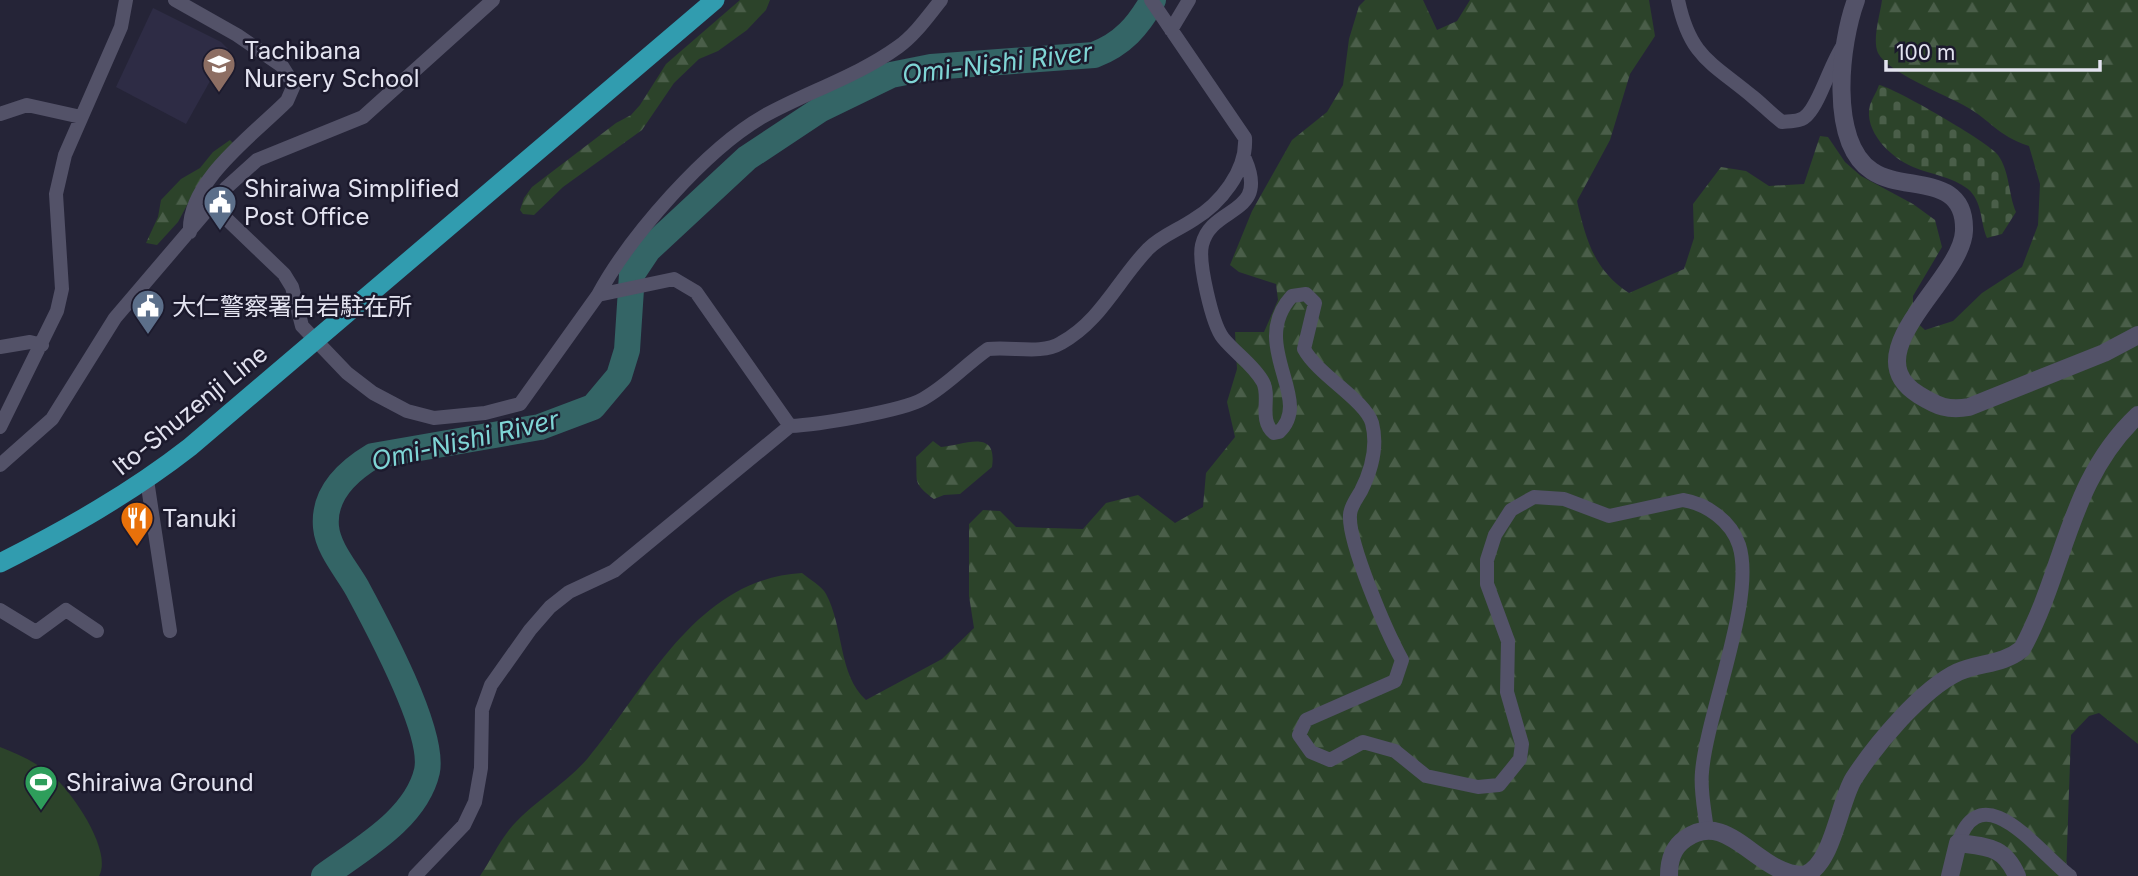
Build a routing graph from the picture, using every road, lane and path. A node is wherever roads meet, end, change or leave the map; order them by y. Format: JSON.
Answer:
{"nodes":[{"id":1,"x":126,"y":0,"type":"edge"},
{"id":2,"x":175,"y":0,"type":"edge"},
{"id":3,"x":493,"y":0,"type":"edge"},
{"id":4,"x":715,"y":0,"type":"edge"},
{"id":5,"x":941,"y":0,"type":"edge"},
{"id":6,"x":1150,"y":0,"type":"edge"},
{"id":7,"x":1189,"y":0,"type":"edge"},
{"id":8,"x":1678,"y":0,"type":"edge"},
{"id":9,"x":1856,"y":0,"type":"edge"},
{"id":10,"x":1168,"y":25,"type":"junction"},
{"id":11,"x":1844,"y":44,"type":"junction"},
{"id":12,"x":0,"y":114,"type":"edge"},
{"id":13,"x":81,"y":117,"type":"junction"},
{"id":14,"x":1245,"y":159,"type":"junction"},
{"id":15,"x":212,"y":205,"type":"junction"},
{"id":16,"x":190,"y":232,"type":"junction"},
{"id":17,"x":602,"y":295,"type":"junction"},
{"id":18,"x":2138,"y":335,"type":"edge"},
{"id":19,"x":314,"y":341,"type":"junction"},
{"id":20,"x":42,"y":345,"type":"junction"},
{"id":21,"x":0,"y":347,"type":"edge"},
{"id":22,"x":2138,"y":415,"type":"edge"},
{"id":23,"x":790,"y":426,"type":"junction"},
{"id":24,"x":0,"y":427,"type":"edge"},
{"id":25,"x":0,"y":465,"type":"edge"},
{"id":26,"x":148,"y":480,"type":"junction"},
{"id":27,"x":0,"y":563,"type":"edge"},
{"id":28,"x":0,"y":610,"type":"edge"},
{"id":29,"x":97,"y":631,"type":"dead end"},
{"id":30,"x":170,"y":631,"type":"dead end"},
{"id":31,"x":1707,"y":831,"type":"junction"},
{"id":32,"x":1958,"y":843,"type":"junction"},
{"id":33,"x":415,"y":876,"type":"edge"},
{"id":34,"x":1669,"y":876,"type":"edge"},
{"id":35,"x":1950,"y":876,"type":"edge"},
{"id":36,"x":2017,"y":876,"type":"edge"},
{"id":37,"x":2070,"y":876,"type":"edge"}],
"edges":[{"from":1,"to":13,"type":"street"},
{"from":2,"to":16,"type":"street"},
{"from":3,"to":15,"type":"street"},
{"from":4,"to":19,"type":"main road","name":"Ito-Shuzenji Line"},
{"from":5,"to":17,"type":"street"},
{"from":6,"to":10,"type":"street"},
{"from":7,"to":10,"type":"street"},
{"from":8,"to":11,"type":"street"},
{"from":9,"to":11,"type":"street"},
{"from":10,"to":14,"type":"street"},
{"from":11,"to":18,"type":"street"},
{"from":12,"to":13,"type":"street"},
{"from":13,"to":20,"type":"street"},
{"from":14,"to":23,"type":"street"},
{"from":14,"to":31,"type":"street"},
{"from":15,"to":16,"type":"street"},
{"from":15,"to":19,"type":"street"},
{"from":16,"to":25,"type":"street"},
{"from":17,"to":19,"type":"street"},
{"from":17,"to":23,"type":"street"},
{"from":19,"to":26,"type":"main road","name":"Ito-Shuzenji Line"},
{"from":20,"to":21,"type":"street"},
{"from":20,"to":24,"type":"street"},
{"from":22,"to":31,"type":"street"},
{"from":23,"to":33,"type":"street"},
{"from":26,"to":27,"type":"main road","name":"Ito-Shuzenji Line"},
{"from":26,"to":30,"type":"street"},
{"from":28,"to":29,"type":"street"},
{"from":31,"to":34,"type":"street"},
{"from":32,"to":35,"type":"street"},
{"from":32,"to":36,"type":"street"},
{"from":32,"to":37,"type":"street"}]}
